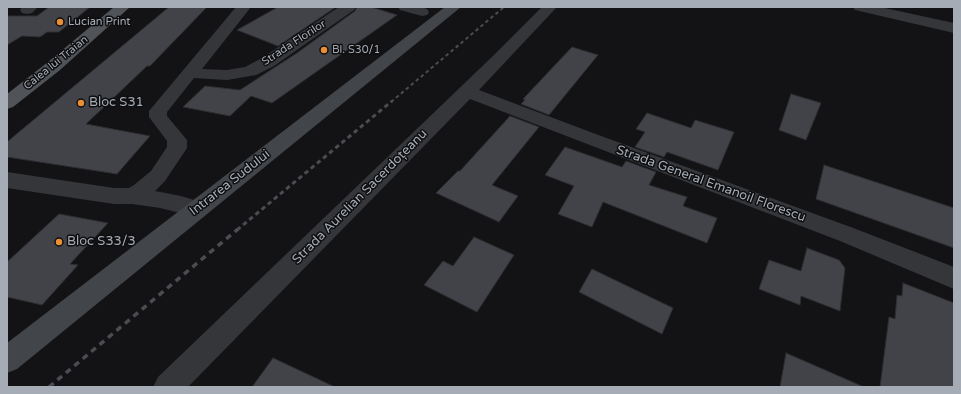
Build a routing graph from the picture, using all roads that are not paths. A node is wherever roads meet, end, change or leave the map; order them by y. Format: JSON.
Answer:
{"nodes":[{"id":1,"x":123,"y":7,"type":"edge"},
{"id":2,"x":244,"y":7,"type":"edge"},
{"id":3,"x":349,"y":7,"type":"edge"},
{"id":4,"x":406,"y":7,"type":"edge"},
{"id":5,"x":454,"y":7,"type":"edge"},
{"id":6,"x":550,"y":7,"type":"edge"},
{"id":7,"x":860,"y":7,"type":"edge"},
{"id":8,"x":422,"y":12,"type":"dead end"},
{"id":9,"x":954,"y":28,"type":"edge"},
{"id":10,"x":189,"y":73,"type":"junction"},
{"id":11,"x":467,"y":92,"type":"junction"},
{"id":12,"x":7,"y":103,"type":"edge"},
{"id":13,"x":7,"y":180,"type":"edge"},
{"id":14,"x":132,"y":196,"type":"junction"},
{"id":15,"x":196,"y":210,"type":"junction"},
{"id":16,"x":954,"y":278,"type":"edge"},
{"id":17,"x":7,"y":360,"type":"edge"},
{"id":18,"x":168,"y":387,"type":"edge"}],
"edges":[{"from":1,"to":12,"type":"main road","name":"Calea lui Traian"},
{"from":2,"to":10,"type":"street"},
{"from":3,"to":10,"type":"street","name":"Strada Florilor"},
{"from":4,"to":8,"type":"street"},
{"from":5,"to":15,"type":"street","name":"Intrarea Sudului"},
{"from":6,"to":11,"type":"street","name":"Strada Aurelian Sacerdoțeanu"},
{"from":7,"to":9,"type":"street"},
{"from":10,"to":14,"type":"street"},
{"from":11,"to":16,"type":"street","name":"Strada General Emanoil Florescu"},
{"from":11,"to":18,"type":"street","name":"Strada Aurelian Sacerdoțeanu"},
{"from":13,"to":14,"type":"street"},
{"from":14,"to":15,"type":"street"},
{"from":15,"to":17,"type":"street","name":"Intrarea Sudului"}]}
